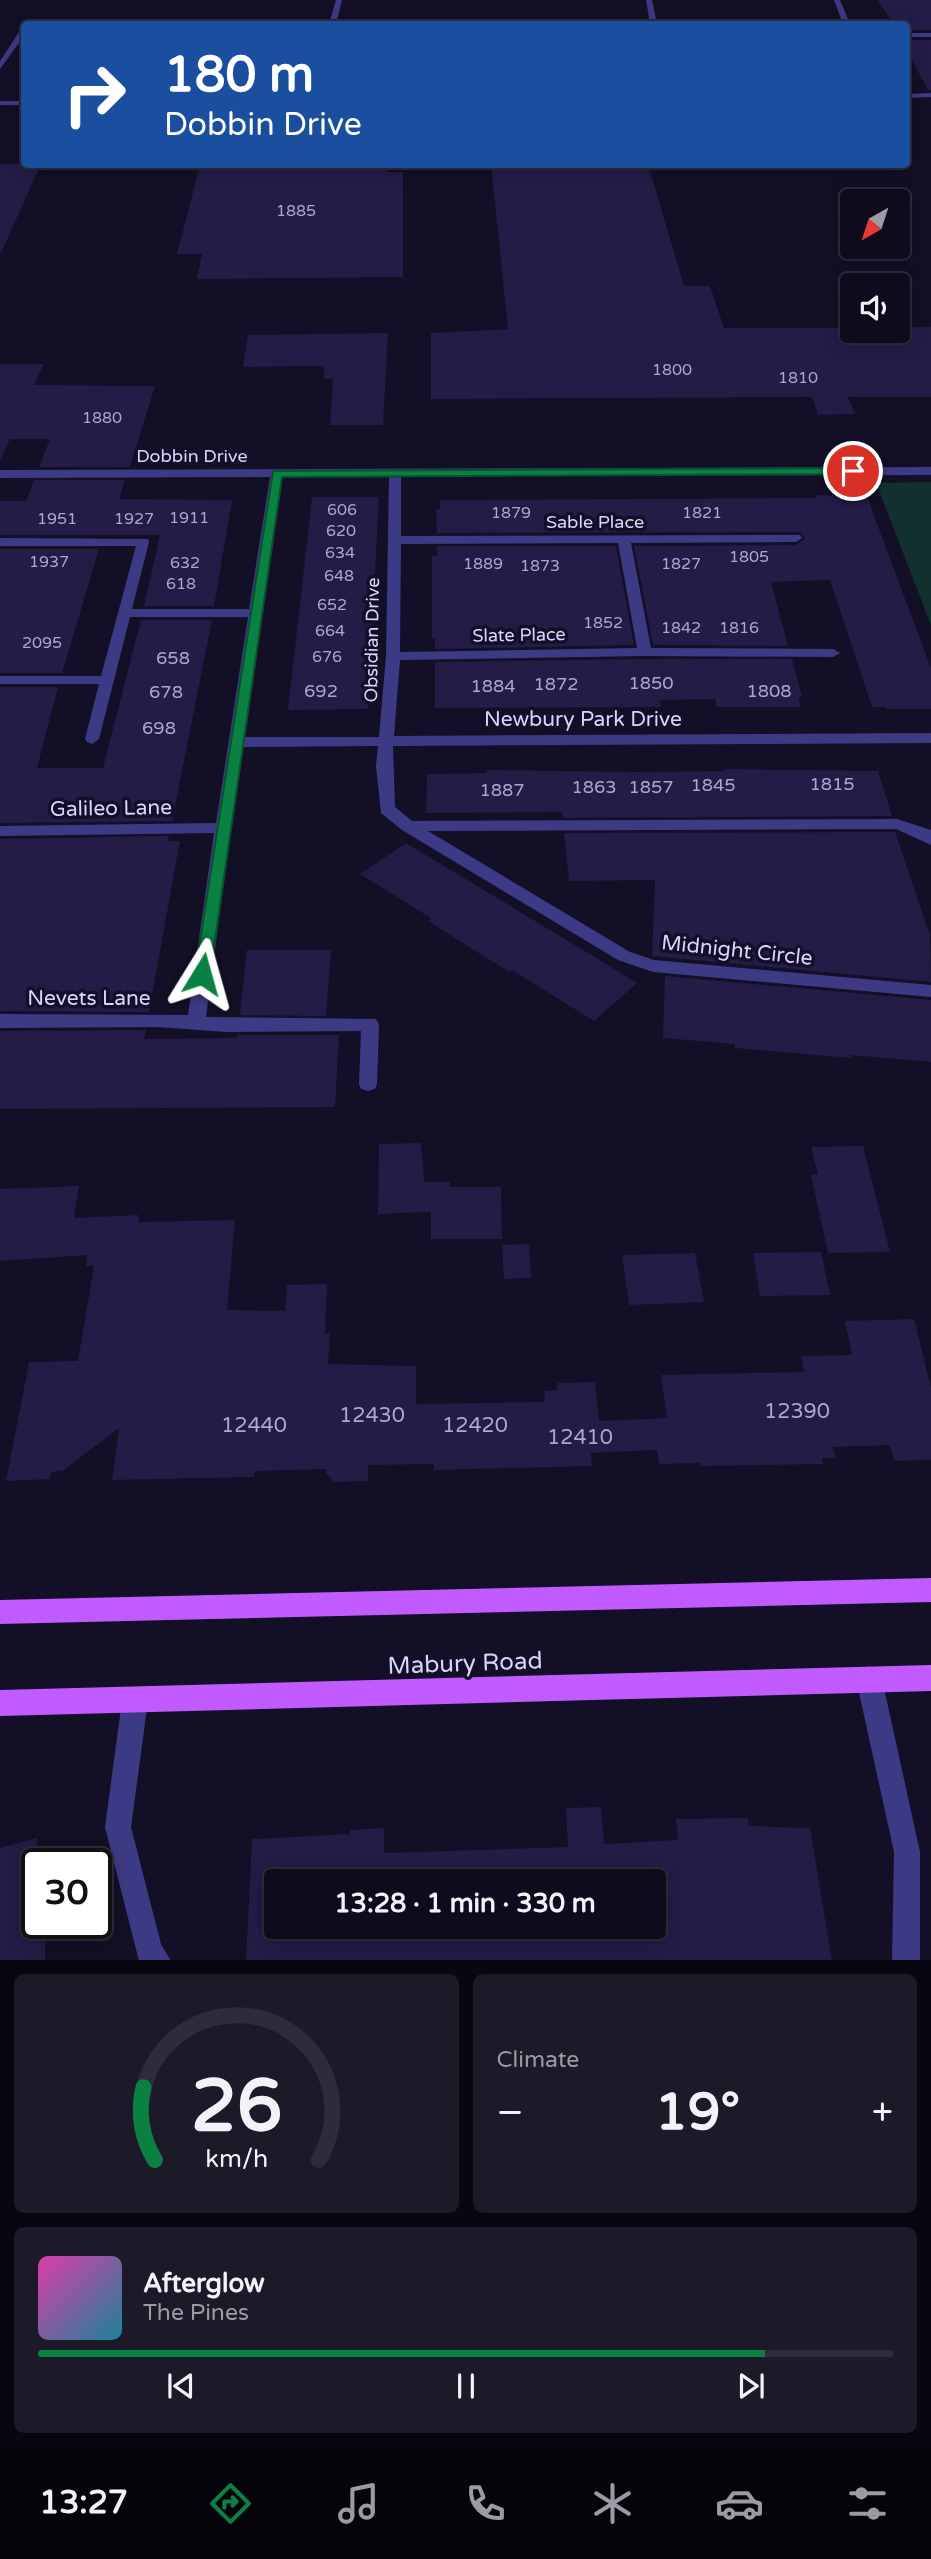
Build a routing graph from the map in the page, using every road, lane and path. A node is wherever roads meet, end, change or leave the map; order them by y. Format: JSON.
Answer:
{"nodes":[{"id":1,"x":339,"y":0,"type":"edge"},
{"id":2,"x":649,"y":0,"type":"edge"},
{"id":3,"x":837,"y":0,"type":"edge"},
{"id":4,"x":333,"y":21,"type":"edge"},
{"id":5,"x":653,"y":21,"type":"edge"},
{"id":6,"x":846,"y":21,"type":"edge"},
{"id":7,"x":910,"y":35,"type":"edge"},
{"id":8,"x":931,"y":35,"type":"edge"},
{"id":9,"x":21,"y":36,"type":"edge"},
{"id":10,"x":0,"y":67,"type":"edge"},
{"id":11,"x":931,"y":95,"type":"edge"},
{"id":12,"x":910,"y":96,"type":"edge"},
{"id":13,"x":0,"y":103,"type":"edge"},
{"id":14,"x":21,"y":103,"type":"edge"},
{"id":15,"x":931,"y":471,"type":"edge"},
{"id":16,"x":395,"y":473,"type":"junction"},
{"id":17,"x":0,"y":474,"type":"edge"},
{"id":18,"x":277,"y":474,"type":"junction"},
{"id":19,"x":796,"y":538,"type":"dead end"},
{"id":20,"x":624,"y":539,"type":"junction"},
{"id":21,"x":394,"y":540,"type":"junction"},
{"id":22,"x":0,"y":542,"type":"edge"},
{"id":23,"x":125,"y":613,"type":"junction"},
{"id":24,"x":256,"y":613,"type":"junction"},
{"id":25,"x":645,"y":652,"type":"junction"},
{"id":26,"x":832,"y":653,"type":"dead end"},
{"id":27,"x":393,"y":656,"type":"junction"},
{"id":28,"x":0,"y":680,"type":"edge"},
{"id":29,"x":107,"y":680,"type":"junction"},
{"id":30,"x":931,"y":738,"type":"edge"},
{"id":31,"x":92,"y":739,"type":"dead end"},
{"id":32,"x":388,"y":741,"type":"junction"},
{"id":33,"x":235,"y":742,"type":"junction"},
{"id":34,"x":408,"y":826,"type":"junction"},
{"id":35,"x":223,"y":828,"type":"junction"},
{"id":36,"x":0,"y":831,"type":"edge"},
{"id":37,"x":931,"y":840,"type":"edge"},
{"id":38,"x":931,"y":991,"type":"edge"},
{"id":39,"x":0,"y":1021,"type":"edge"},
{"id":40,"x":196,"y":1023,"type":"junction"},
{"id":41,"x":368,"y":1084,"type":"dead end"},
{"id":42,"x":931,"y":1590,"type":"edge"},
{"id":43,"x":0,"y":1612,"type":"edge"},
{"id":44,"x":931,"y":1678,"type":"edge"},
{"id":45,"x":869,"y":1679,"type":"junction"},
{"id":46,"x":135,"y":1701,"type":"junction"},
{"id":47,"x":0,"y":1703,"type":"edge"},
{"id":48,"x":156,"y":1960,"type":"edge"},
{"id":49,"x":906,"y":1960,"type":"edge"}],
"edges":[{"from":1,"to":4,"type":"street"},
{"from":2,"to":5,"type":"street"},
{"from":3,"to":6,"type":"street"},
{"from":7,"to":8,"type":"street"},
{"from":9,"to":10,"type":"street"},
{"from":11,"to":12,"type":"street"},
{"from":13,"to":14,"type":"street"},
{"from":15,"to":16,"type":"street","name":"Dobbin Drive"},
{"from":16,"to":18,"type":"street","name":"Dobbin Drive"},
{"from":16,"to":21,"type":"street","name":"Obsidian Drive"},
{"from":17,"to":18,"type":"street","name":"Dobbin Drive"},
{"from":18,"to":24,"type":"street"},
{"from":19,"to":20,"type":"street","name":"Sable Place"},
{"from":20,"to":21,"type":"street","name":"Sable Place"},
{"from":20,"to":25,"type":"street"},
{"from":21,"to":27,"type":"street","name":"Obsidian Drive"},
{"from":22,"to":23,"type":"street"},
{"from":23,"to":24,"type":"street"},
{"from":23,"to":29,"type":"street"},
{"from":24,"to":33,"type":"street"},
{"from":25,"to":26,"type":"street","name":"Slate Place"},
{"from":25,"to":27,"type":"street","name":"Slate Place"},
{"from":27,"to":32,"type":"street","name":"Obsidian Drive"},
{"from":28,"to":29,"type":"street"},
{"from":29,"to":31,"type":"street"},
{"from":30,"to":32,"type":"street","name":"Newbury Park Drive"},
{"from":32,"to":33,"type":"street","name":"Newbury Park Drive"},
{"from":32,"to":34,"type":"street","name":"Midnight Circle"},
{"from":33,"to":35,"type":"street"},
{"from":34,"to":37,"type":"street"},
{"from":34,"to":38,"type":"street","name":"Midnight Circle"},
{"from":35,"to":36,"type":"street","name":"Galileo Lane"},
{"from":35,"to":40,"type":"street"},
{"from":39,"to":40,"type":"street","name":"Nevets Lane"},
{"from":40,"to":41,"type":"street","name":"Nevets Lane"},
{"from":42,"to":43,"type":"main road"},
{"from":44,"to":45,"type":"main road","name":"Mabury Road"},
{"from":45,"to":46,"type":"main road","name":"Mabury Road"},
{"from":45,"to":49,"type":"street"},
{"from":46,"to":47,"type":"main road","name":"Mabury Road"},
{"from":46,"to":48,"type":"street"}]}
